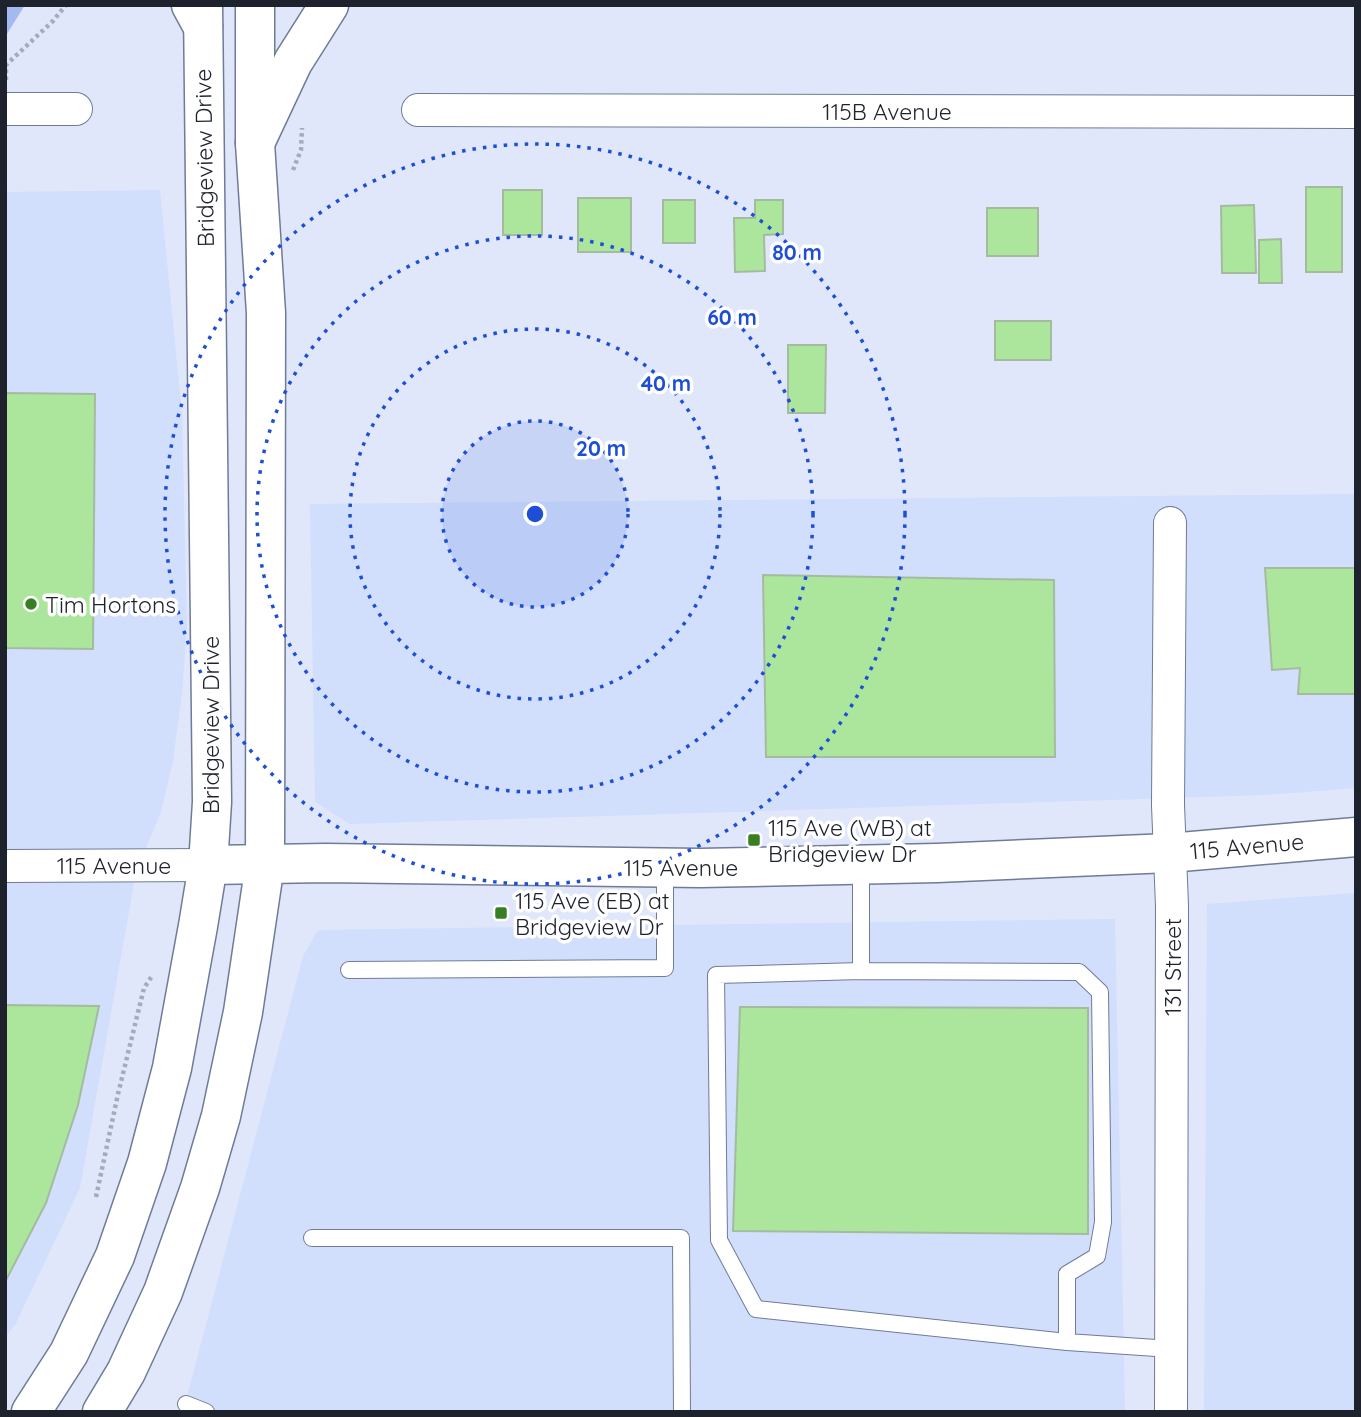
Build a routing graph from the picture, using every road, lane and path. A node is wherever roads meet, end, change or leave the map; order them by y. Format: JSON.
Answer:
{"nodes":[{"id":1,"x":66,"y":5,"type":"edge"},
{"id":2,"x":255,"y":5,"type":"edge"},
{"id":3,"x":329,"y":5,"type":"edge"},
{"id":4,"x":199,"y":13,"type":"edge"},
{"id":5,"x":5,"y":91,"type":"edge"},
{"id":6,"x":5,"y":109,"type":"edge"},
{"id":7,"x":76,"y":109,"type":"dead end"},
{"id":8,"x":418,"y":110,"type":"dead end"},
{"id":9,"x":1356,"y":112,"type":"edge"},
{"id":10,"x":255,"y":143,"type":"junction"},
{"id":11,"x":1170,"y":523,"type":"dead end"},
{"id":12,"x":1356,"y":838,"type":"edge"},
{"id":13,"x":1169,"y":853,"type":"junction"},
{"id":14,"x":265,"y":864,"type":"junction"},
{"id":15,"x":208,"y":865,"type":"junction"},
{"id":16,"x":861,"y":865,"type":"junction"},
{"id":17,"x":5,"y":866,"type":"edge"},
{"id":18,"x":665,"y":868,"type":"junction"},
{"id":19,"x":157,"y":970,"type":"dead end"},
{"id":20,"x":349,"y":970,"type":"dead end"},
{"id":21,"x":861,"y":971,"type":"junction"},
{"id":22,"x":95,"y":1201,"type":"dead end"},
{"id":23,"x":312,"y":1238,"type":"dead end"},
{"id":24,"x":1067,"y":1342,"type":"junction"},
{"id":25,"x":1171,"y":1349,"type":"junction"},
{"id":26,"x":186,"y":1404,"type":"dead end"},
{"id":27,"x":43,"y":1405,"type":"edge"},
{"id":28,"x":102,"y":1412,"type":"edge"},
{"id":29,"x":206,"y":1412,"type":"edge"},
{"id":30,"x":682,"y":1412,"type":"edge"},
{"id":31,"x":1171,"y":1412,"type":"edge"}],
"edges":[{"from":1,"to":5,"type":"path"},
{"from":2,"to":10,"type":"main road"},
{"from":3,"to":10,"type":"main road"},
{"from":4,"to":15,"type":"main road","name":"Bridgeview Drive"},
{"from":6,"to":7,"type":"street"},
{"from":8,"to":9,"type":"street","name":"115B Avenue"},
{"from":10,"to":14,"type":"main road"},
{"from":11,"to":13,"type":"street","name":"131 Street"},
{"from":12,"to":13,"type":"main road","name":"115 Avenue"},
{"from":13,"to":16,"type":"main road","name":"115 Avenue"},
{"from":13,"to":25,"type":"street","name":"131 Street"},
{"from":14,"to":15,"type":"main road","name":"115 Avenue"},
{"from":14,"to":18,"type":"main road","name":"115 Avenue"},
{"from":14,"to":28,"type":"main road"},
{"from":15,"to":17,"type":"street","name":"115 Avenue"},
{"from":15,"to":27,"type":"main road","name":"Bridgeview Drive"},
{"from":16,"to":18,"type":"main road","name":"115 Avenue"},
{"from":16,"to":21,"type":"lane"},
{"from":18,"to":20,"type":"lane"},
{"from":19,"to":22,"type":"path"},
{"from":21,"to":24,"type":"lane"},
{"from":21,"to":24,"type":"lane"},
{"from":23,"to":30,"type":"lane"},
{"from":24,"to":25,"type":"lane"},
{"from":25,"to":31,"type":"street","name":"131 Street"},
{"from":26,"to":29,"type":"lane"}]}
